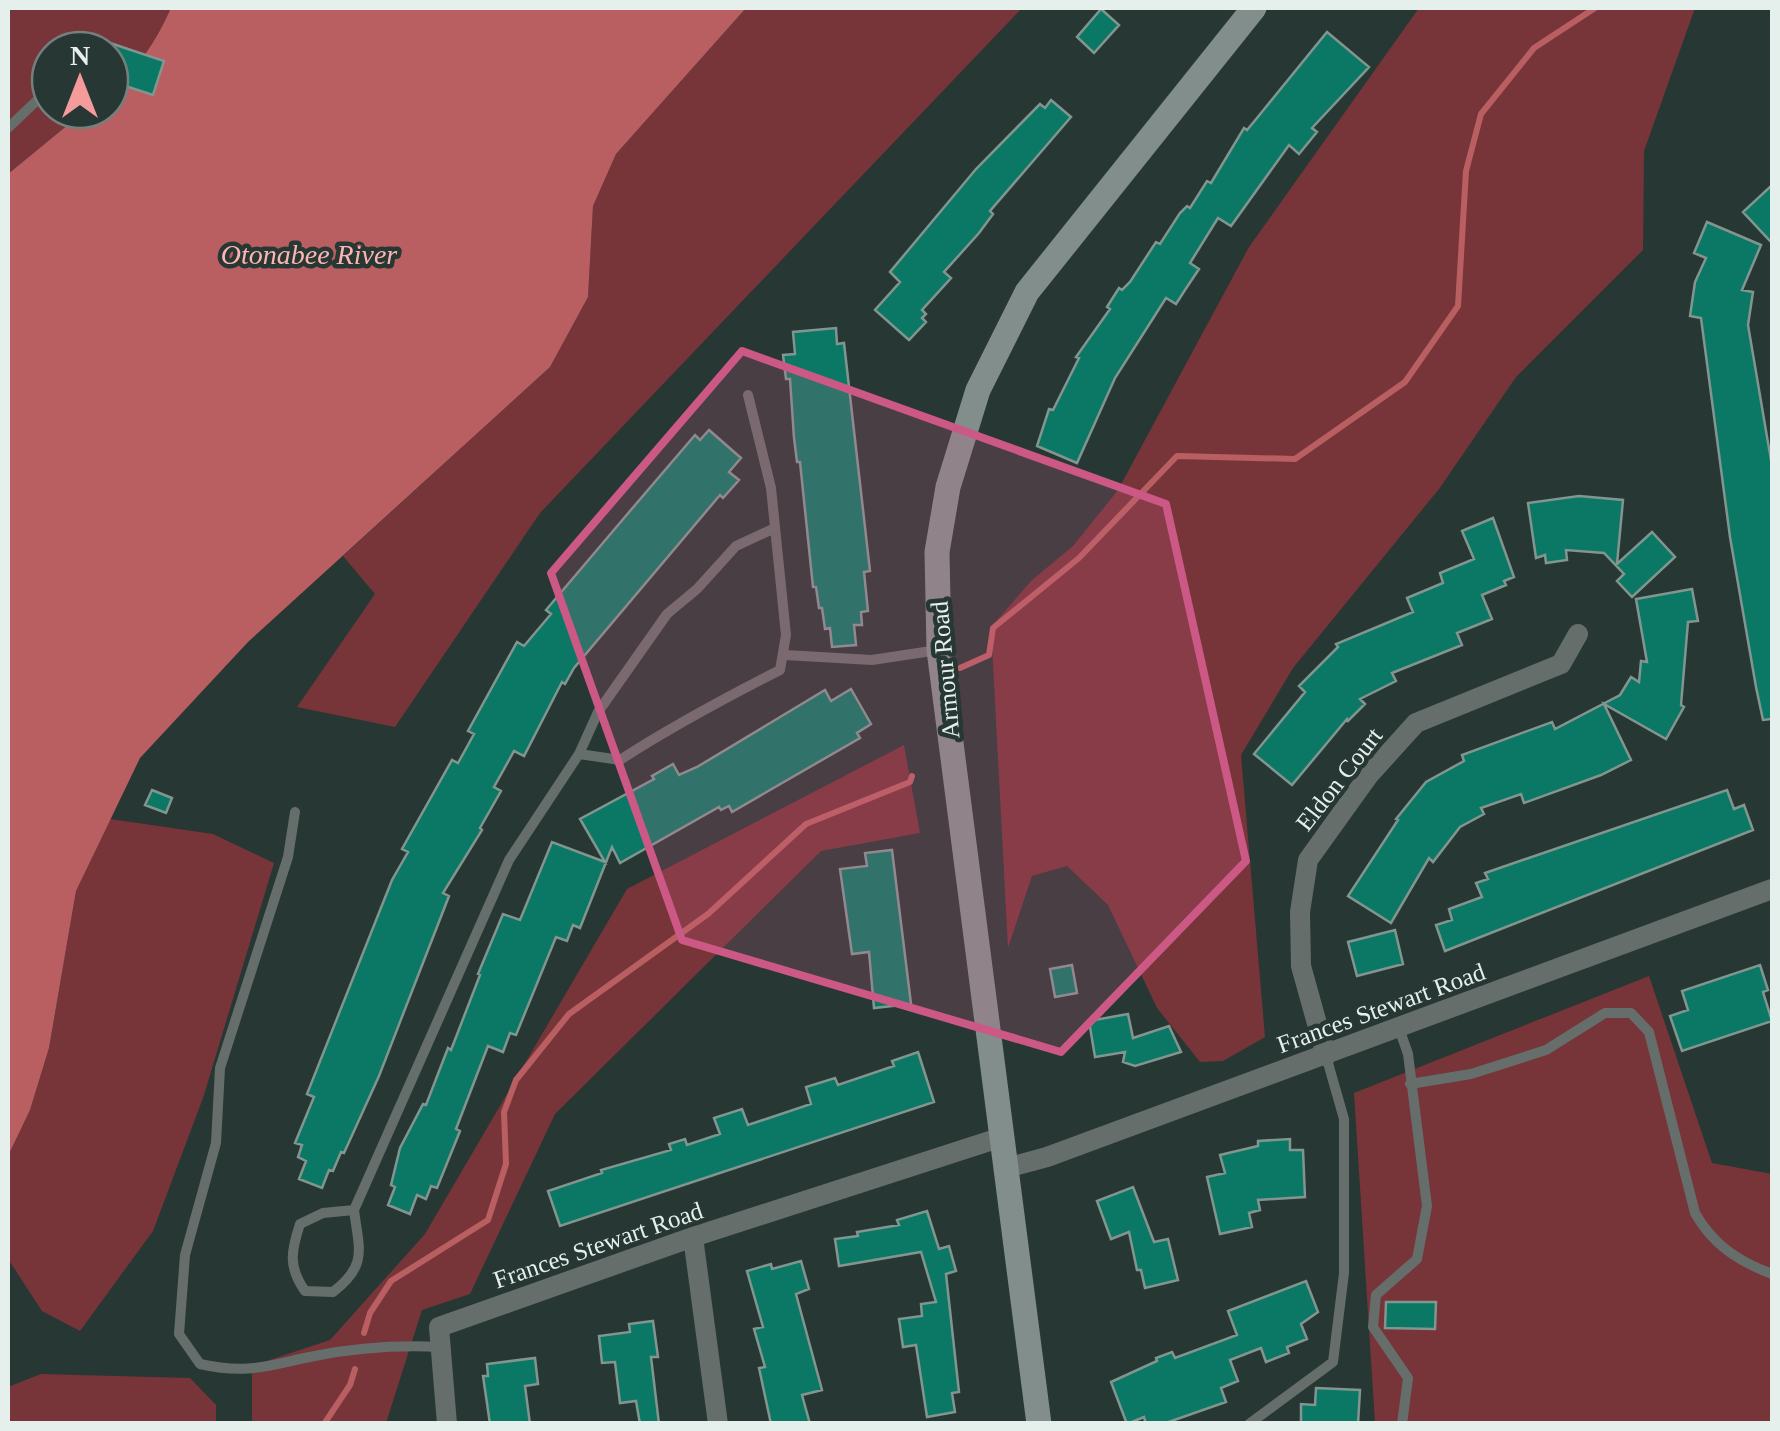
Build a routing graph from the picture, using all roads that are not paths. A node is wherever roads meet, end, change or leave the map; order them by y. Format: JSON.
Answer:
{"nodes":[{"id":1,"x":1254,"y":8,"type":"edge"},
{"id":2,"x":30,"y":107,"type":"edge"},
{"id":3,"x":8,"y":128,"type":"edge"},
{"id":4,"x":748,"y":395,"type":"dead end"},
{"id":5,"x":775,"y":528,"type":"junction"},
{"id":6,"x":1578,"y":634,"type":"dead end"},
{"id":7,"x":939,"y":650,"type":"junction"},
{"id":8,"x":785,"y":654,"type":"junction"},
{"id":9,"x":579,"y":754,"type":"junction"},
{"id":10,"x":295,"y":812,"type":"dead end"},
{"id":11,"x":1772,"y":889,"type":"edge"},
{"id":12,"x":1400,"y":1028,"type":"junction"},
{"id":13,"x":1326,"y":1056,"type":"junction"},
{"id":14,"x":1410,"y":1084,"type":"junction"},
{"id":15,"x":1002,"y":1137,"type":"junction"},
{"id":16,"x":1006,"y":1168,"type":"junction"},
{"id":17,"x":354,"y":1210,"type":"junction"},
{"id":18,"x":693,"y":1238,"type":"junction"},
{"id":19,"x":1772,"y":1274,"type":"edge"},
{"id":20,"x":440,"y":1337,"type":"junction"},
{"id":21,"x":447,"y":1424,"type":"edge"},
{"id":22,"x":718,"y":1424,"type":"edge"},
{"id":23,"x":1039,"y":1424,"type":"edge"},
{"id":24,"x":1249,"y":1424,"type":"edge"},
{"id":25,"x":1402,"y":1424,"type":"edge"}],
"edges":[{"from":1,"to":7,"type":"main road","name":"Armour Road"},
{"from":2,"to":3,"type":"lane"},
{"from":4,"to":5,"type":"lane"},
{"from":5,"to":8,"type":"lane"},
{"from":5,"to":9,"type":"lane"},
{"from":6,"to":13,"type":"street","name":"Eldon Court"},
{"from":7,"to":8,"type":"lane"},
{"from":7,"to":15,"type":"main road","name":"Armour Road"},
{"from":8,"to":9,"type":"lane"},
{"from":9,"to":17,"type":"lane"},
{"from":10,"to":20,"type":"lane"},
{"from":11,"to":12,"type":"street","name":"Frances Stewart Road"},
{"from":12,"to":13,"type":"street","name":"Frances Stewart Road"},
{"from":12,"to":14,"type":"lane"},
{"from":13,"to":16,"type":"street","name":"Frances Stewart Road"},
{"from":13,"to":24,"type":"lane"},
{"from":14,"to":19,"type":"lane"},
{"from":14,"to":25,"type":"lane"},
{"from":15,"to":16,"type":"main road","name":"Armour Road"},
{"from":15,"to":18,"type":"street","name":"Frances Stewart Road"},
{"from":16,"to":23,"type":"main road","name":"Armour Road"},
{"from":17,"to":17,"type":"lane"},
{"from":18,"to":20,"type":"street","name":"Frances Stewart Road"},
{"from":18,"to":22,"type":"street"},
{"from":20,"to":21,"type":"street"}]}
